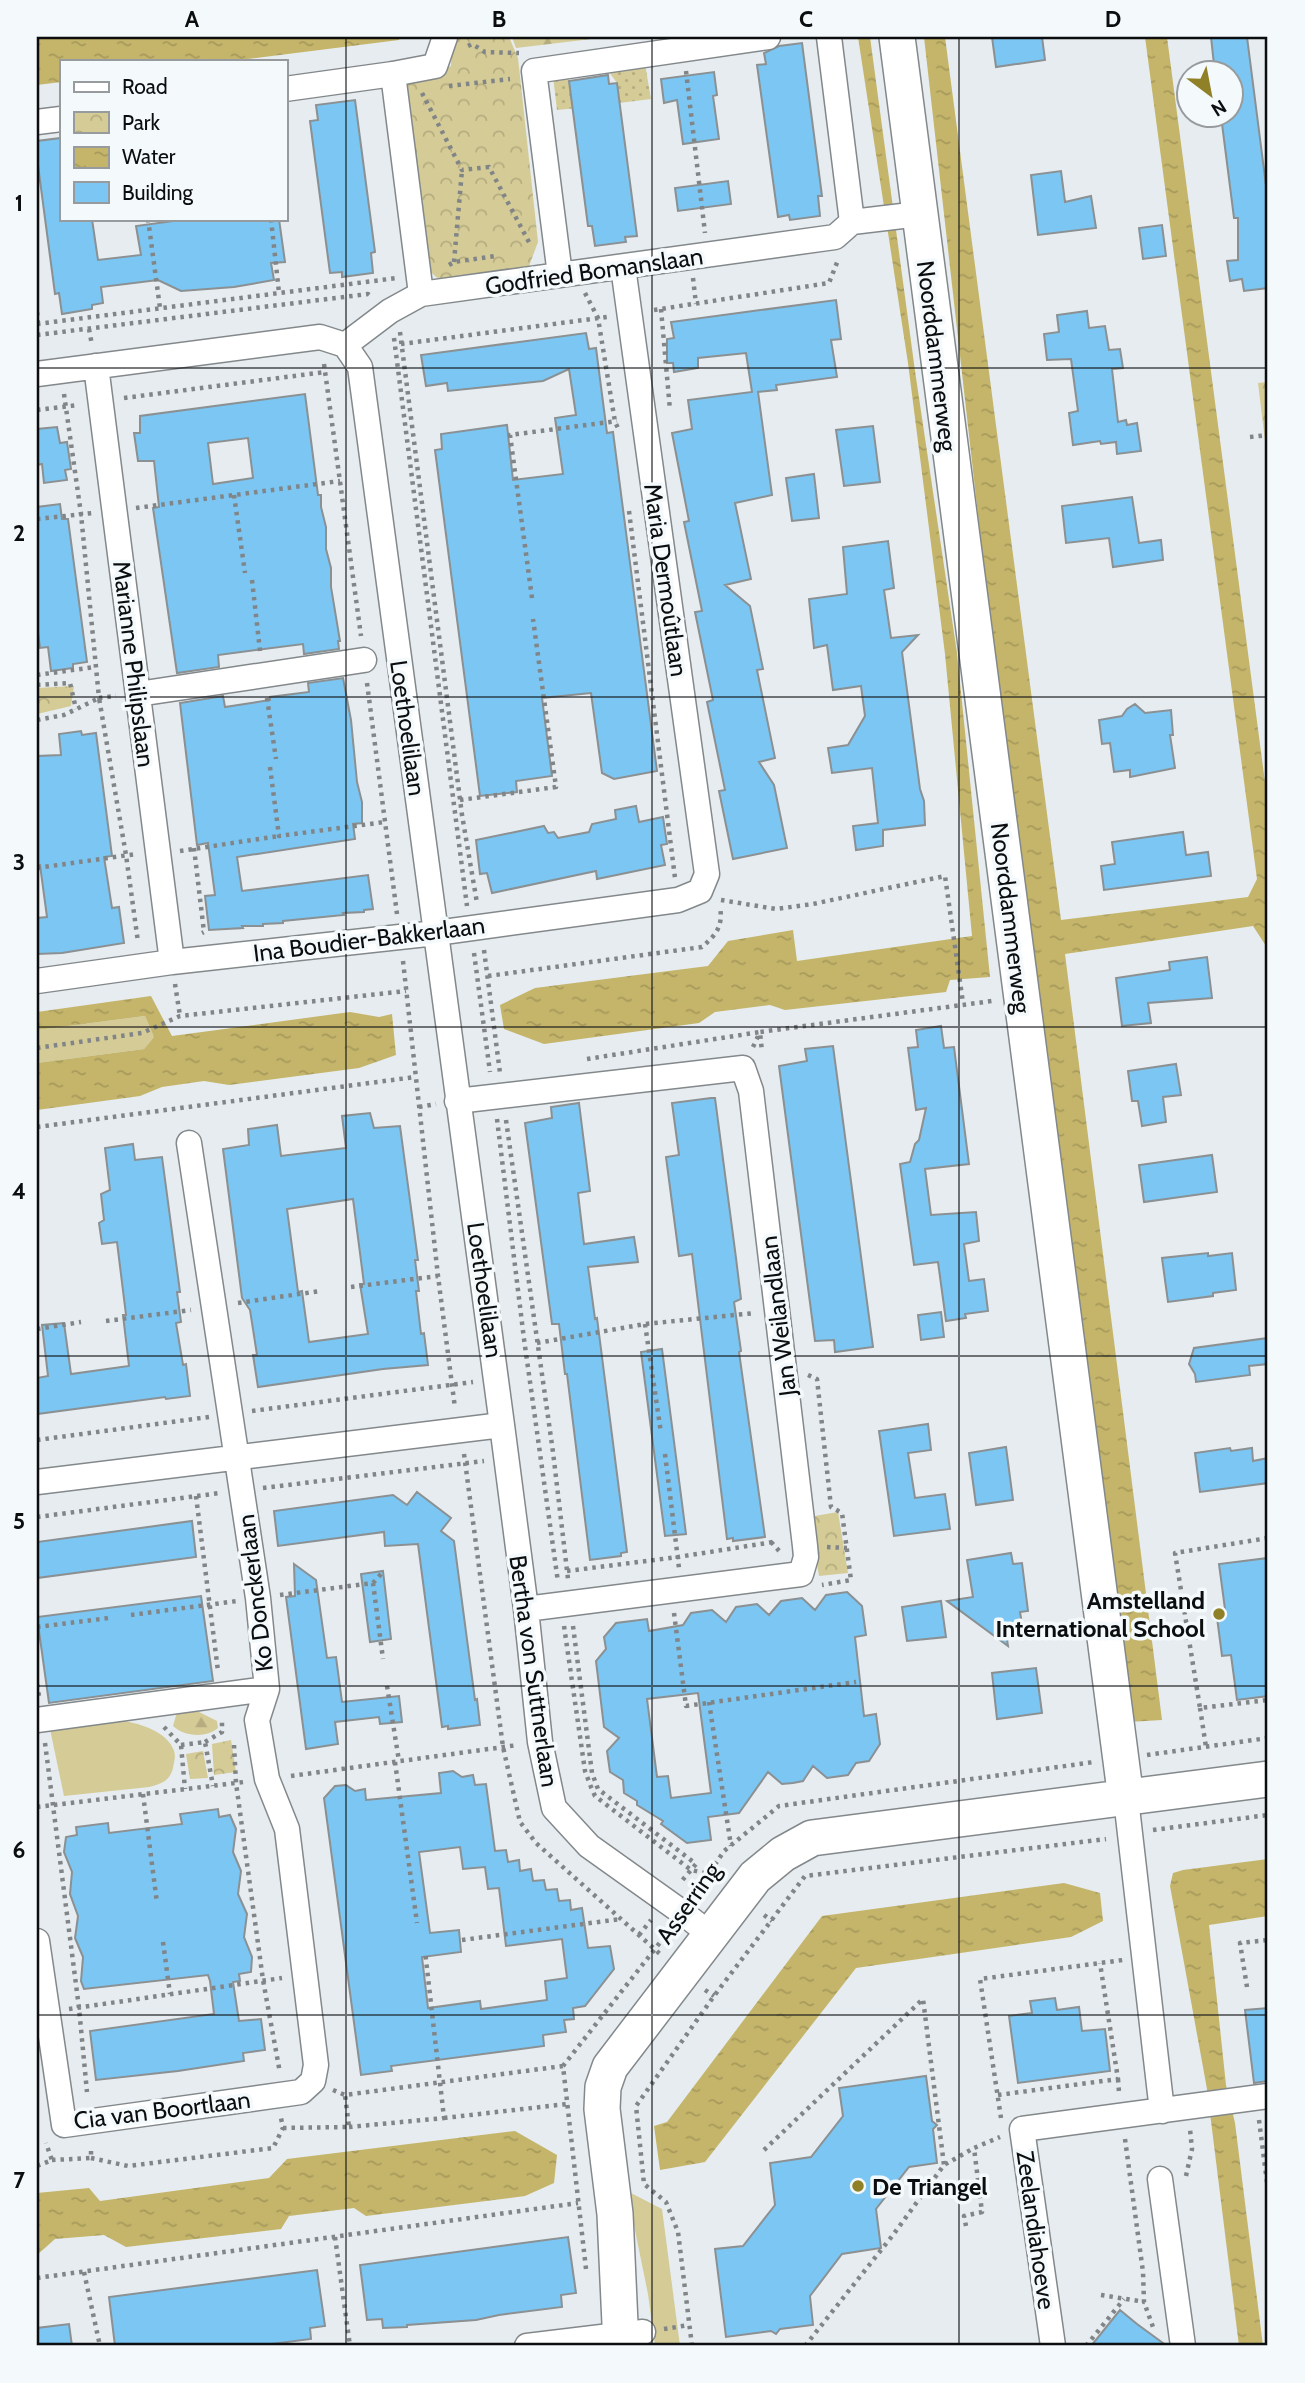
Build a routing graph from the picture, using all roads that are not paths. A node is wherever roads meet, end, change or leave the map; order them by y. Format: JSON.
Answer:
{"nodes":[{"id":1,"x":768,"y":37,"type":"edge"},
{"id":2,"x":828,"y":37,"type":"edge"},
{"id":3,"x":897,"y":37,"type":"edge"},
{"id":4,"x":451,"y":42,"type":"edge"},
{"id":5,"x":393,"y":74,"type":"junction"},
{"id":6,"x":287,"y":89,"type":"edge"},
{"id":7,"x":60,"y":119,"type":"edge"},
{"id":8,"x":37,"y":122,"type":"edge"},
{"id":9,"x":910,"y":216,"type":"junction"},
{"id":10,"x":862,"y":221,"type":"junction"},
{"id":11,"x":623,"y":267,"type":"junction"},
{"id":12,"x":560,"y":275,"type":"junction"},
{"id":13,"x":421,"y":294,"type":"junction"},
{"id":14,"x":345,"y":345,"type":"junction"},
{"id":15,"x":96,"y":366,"type":"junction"},
{"id":16,"x":48,"y":372,"type":"edge"},
{"id":17,"x":364,"y":660,"type":"dead end"},
{"id":18,"x":138,"y":694,"type":"junction"},
{"id":19,"x":699,"y":897,"type":"joint"},
{"id":20,"x":436,"y":933,"type":"junction"},
{"id":21,"x":172,"y":962,"type":"junction"},
{"id":22,"x":37,"y":981,"type":"edge"},
{"id":23,"x":457,"y":1101,"type":"junction"},
{"id":24,"x":189,"y":1143,"type":"dead end"},
{"id":25,"x":502,"y":1425,"type":"junction"},
{"id":26,"x":236,"y":1457,"type":"junction"},
{"id":27,"x":37,"y":1482,"type":"edge"},
{"id":28,"x":526,"y":1609,"type":"junction"},
{"id":29,"x":267,"y":1689,"type":"junction"},
{"id":30,"x":40,"y":1720,"type":"edge"},
{"id":31,"x":1268,"y":1779,"type":"edge"},
{"id":32,"x":1126,"y":1799,"type":"junction"},
{"id":33,"x":711,"y":1936,"type":"junction"},
{"id":34,"x":37,"y":1941,"type":"edge"},
{"id":35,"x":313,"y":2081,"type":"joint"},
{"id":36,"x":1256,"y":2098,"type":"edge"},
{"id":37,"x":1163,"y":2111,"type":"junction"},
{"id":38,"x":1160,"y":2179,"type":"dead end"},
{"id":39,"x":632,"y":2340,"type":"edge"},
{"id":40,"x":527,"y":2346,"type":"edge"},
{"id":41,"x":1053,"y":2346,"type":"edge"},
{"id":42,"x":1183,"y":2346,"type":"edge"}],
"edges":[{"from":1,"to":12,"type":"street"},
{"from":2,"to":10,"type":"street"},
{"from":3,"to":9,"type":"street","name":"Noorddammerweg"},
{"from":4,"to":5,"type":"street"},
{"from":5,"to":6,"type":"street"},
{"from":5,"to":13,"type":"street"},
{"from":7,"to":8,"type":"street"},
{"from":9,"to":10,"type":"street"},
{"from":9,"to":32,"type":"street","name":"Noorddammerweg"},
{"from":10,"to":11,"type":"street","name":"Godfried Bomanslaan"},
{"from":11,"to":12,"type":"street","name":"Godfried Bomanslaan"},
{"from":11,"to":19,"type":"street","name":"Maria Dermoûtlaan"},
{"from":12,"to":13,"type":"street","name":"Godfried Bomanslaan"},
{"from":13,"to":14,"type":"street","name":"Godfried Bomanslaan"},
{"from":14,"to":15,"type":"street"},
{"from":14,"to":20,"type":"street","name":"Loethoelilaan"},
{"from":15,"to":16,"type":"street"},
{"from":15,"to":18,"type":"street","name":"Marianne Philipslaan"},
{"from":17,"to":18,"type":"street"},
{"from":18,"to":21,"type":"street","name":"Marianne Philipslaan"},
{"from":19,"to":20,"type":"street","name":"Ina Boudier-Bakkerlaan"},
{"from":20,"to":21,"type":"street","name":"Ina Boudier-Bakkerlaan"},
{"from":20,"to":23,"type":"street","name":"Loethoelilaan"},
{"from":21,"to":22,"type":"street","name":"Ina Boudier-Bakkerlaan"},
{"from":23,"to":25,"type":"street","name":"Loethoelilaan"},
{"from":23,"to":28,"type":"street","name":"Jan Weilandlaan"},
{"from":24,"to":26,"type":"street","name":"Ko Donckerlaan"},
{"from":25,"to":26,"type":"street"},
{"from":25,"to":28,"type":"street","name":"Bertha von Suttnerlaan"},
{"from":26,"to":27,"type":"street"},
{"from":26,"to":29,"type":"street","name":"Ko Donckerlaan"},
{"from":28,"to":33,"type":"street","name":"Bertha von Suttnerlaan"},
{"from":29,"to":30,"type":"street"},
{"from":29,"to":35,"type":"street","name":"Ko Donckerlaan"},
{"from":31,"to":32,"type":"street","name":"Asserring"},
{"from":32,"to":33,"type":"street","name":"Asserring"},
{"from":32,"to":37,"type":"street"},
{"from":33,"to":39,"type":"street","name":"Asserring"},
{"from":34,"to":35,"type":"street","name":"Cia van Boortlaan"},
{"from":36,"to":37,"type":"street","name":"Zeelandiahoeve"},
{"from":37,"to":41,"type":"street","name":"Zeelandiahoeve"},
{"from":38,"to":42,"type":"street"},
{"from":39,"to":40,"type":"street"}]}
